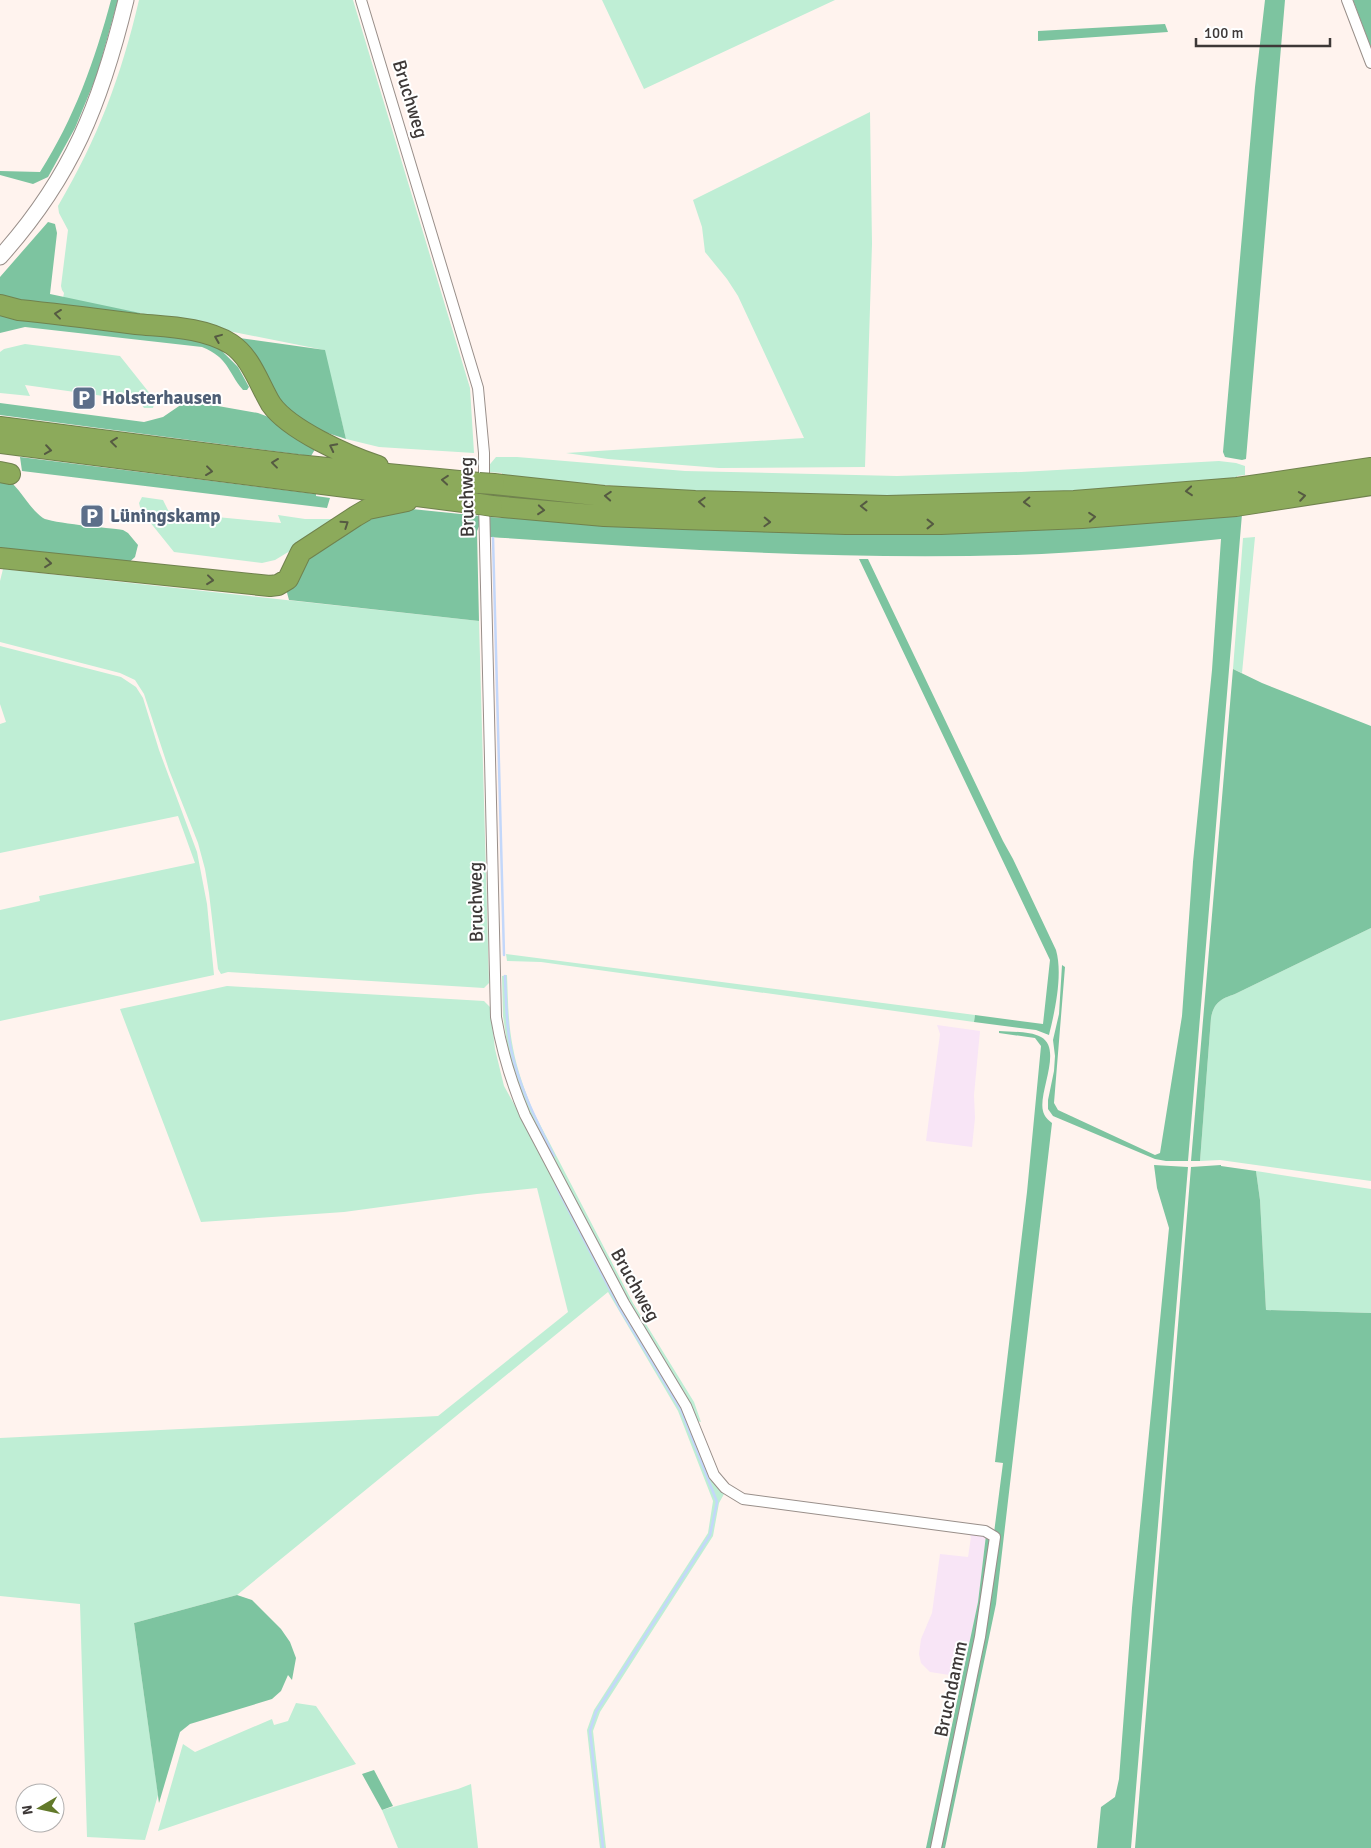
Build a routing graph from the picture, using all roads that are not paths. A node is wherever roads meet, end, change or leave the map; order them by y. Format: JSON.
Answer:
{"nodes":[{"id":1,"x":126,"y":0,"type":"edge"},
{"id":2,"x":361,"y":0,"type":"edge"},
{"id":3,"x":1347,"y":0,"type":"edge"},
{"id":4,"x":1371,"y":63,"type":"edge"},
{"id":5,"x":0,"y":257,"type":"edge"},
{"id":6,"x":0,"y":305,"type":"edge"},
{"id":7,"x":0,"y":427,"type":"edge"},
{"id":8,"x":0,"y":444,"type":"edge"},
{"id":9,"x":1371,"y":468,"type":"edge"},
{"id":10,"x":411,"y":477,"type":"junction"},
{"id":11,"x":1371,"y":485,"type":"edge"},
{"id":12,"x":1246,"y":495,"type":"junction"},
{"id":13,"x":424,"y":498,"type":"junction"},
{"id":14,"x":0,"y":558,"type":"edge"},
{"id":15,"x":995,"y":1537,"type":"joint"},
{"id":16,"x":936,"y":1848,"type":"edge"}],
"edges":[{"from":1,"to":5,"type":"main road"},
{"from":2,"to":15,"type":"street","name":"Bruchweg"},
{"from":3,"to":4,"type":"street"},
{"from":10,"to":6,"type":"highway","one_way":true},
{"from":10,"to":7,"type":"highway","one_way":true},
{"from":8,"to":13,"type":"highway","one_way":true},
{"from":9,"to":12,"type":"highway"},
{"from":12,"to":10,"type":"highway","one_way":true},
{"from":12,"to":11,"type":"highway","one_way":true},
{"from":13,"to":12,"type":"highway","one_way":true},
{"from":14,"to":13,"type":"highway","one_way":true},
{"from":15,"to":16,"type":"street","name":"Bruchdamm"}]}
